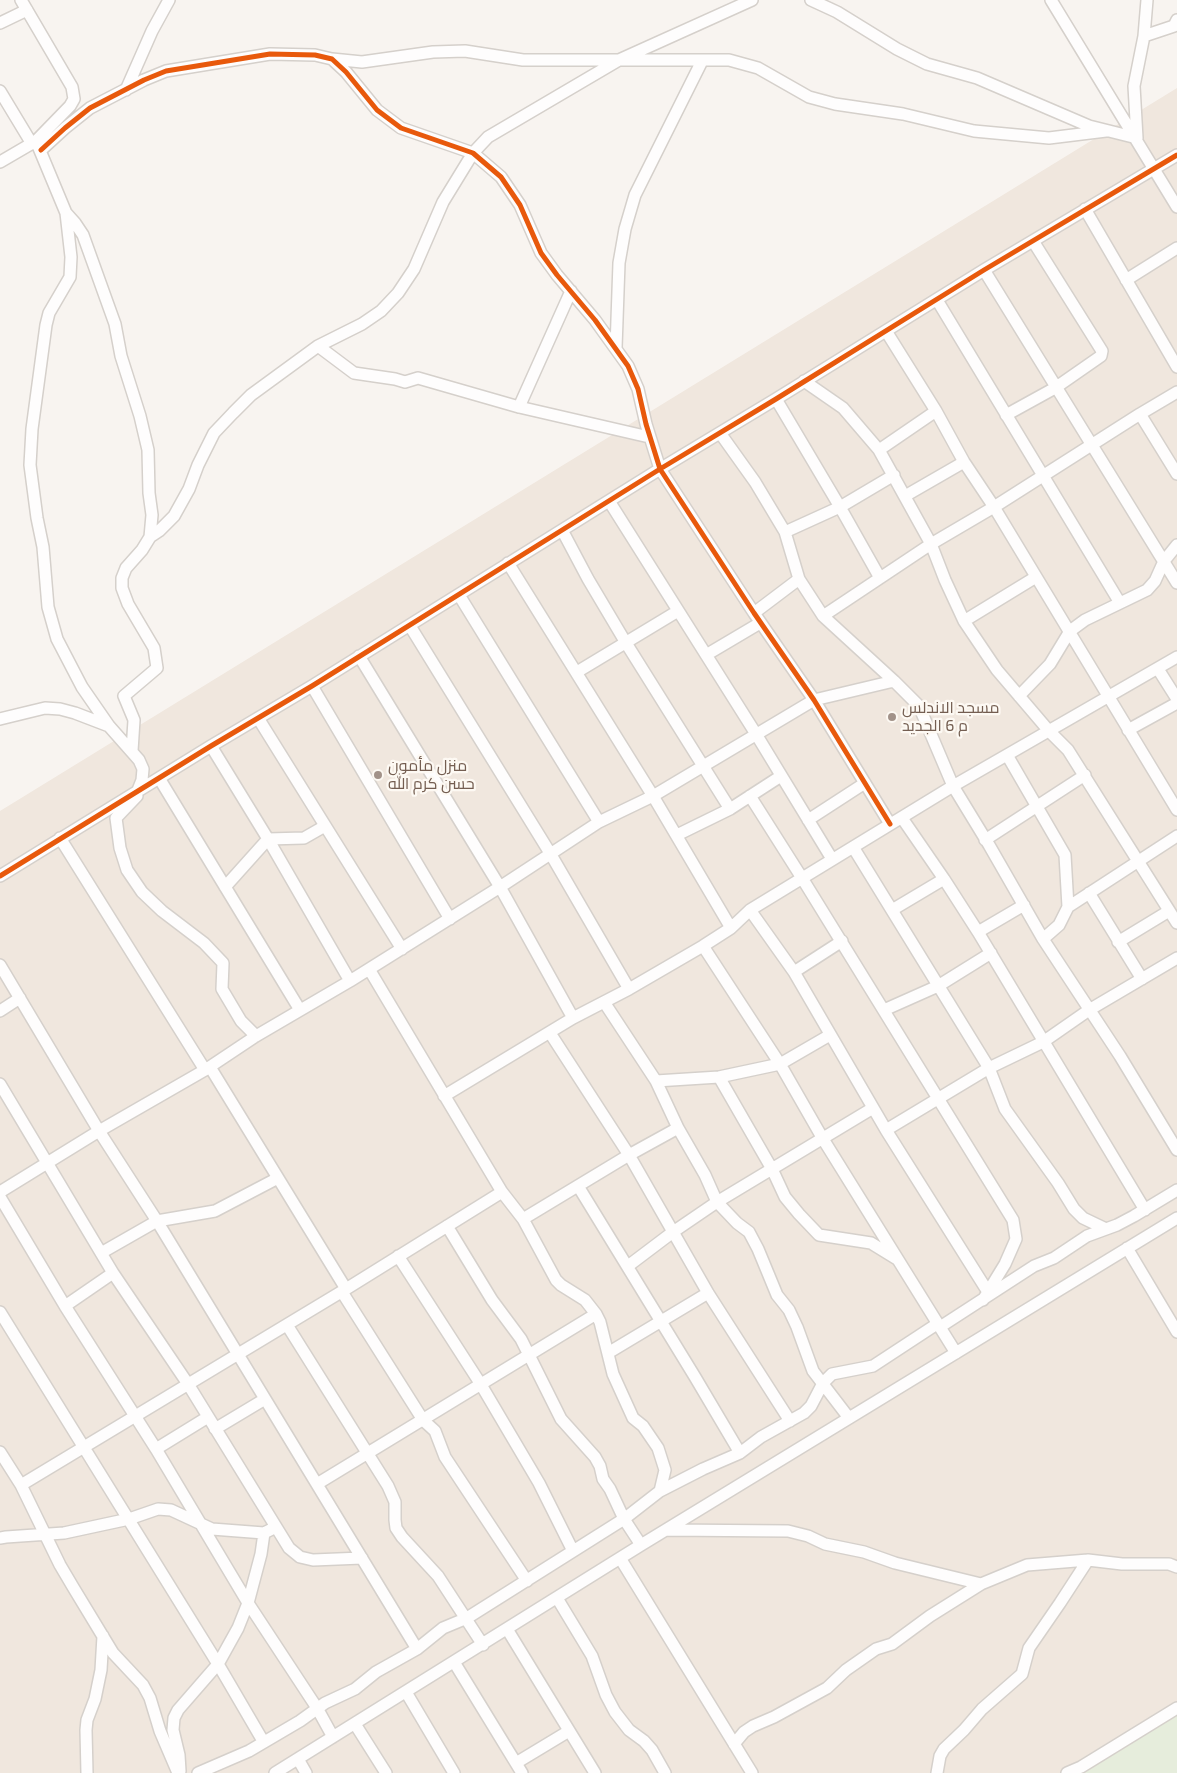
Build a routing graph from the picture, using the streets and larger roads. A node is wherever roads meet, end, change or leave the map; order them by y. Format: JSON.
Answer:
{"nodes":[{"id":1,"x":169,"y":0,"type":"edge"},
{"id":2,"x":752,"y":0,"type":"edge"},
{"id":3,"x":811,"y":0,"type":"edge"},
{"id":4,"x":1051,"y":0,"type":"edge"},
{"id":5,"x":1147,"y":0,"type":"edge"},
{"id":6,"x":24,"y":5,"type":"edge"},
{"id":7,"x":1177,"y":20,"type":"edge"},
{"id":8,"x":0,"y":23,"type":"edge"},
{"id":9,"x":1144,"y":36,"type":"junction"},
{"id":10,"x":332,"y":59,"type":"junction"},
{"id":11,"x":619,"y":60,"type":"junction"},
{"id":12,"x":702,"y":61,"type":"junction"},
{"id":13,"x":126,"y":90,"type":"junction"},
{"id":14,"x":0,"y":91,"type":"edge"},
{"id":15,"x":1106,"y":131,"type":"junction"},
{"id":16,"x":1137,"y":138,"type":"junction"},
{"id":17,"x":37,"y":145,"type":"junction"},
{"id":18,"x":473,"y":153,"type":"junction"},
{"id":19,"x":1177,"y":155,"type":"edge"},
{"id":20,"x":0,"y":162,"type":"edge"},
{"id":21,"x":1154,"y":168,"type":"junction"},
{"id":22,"x":1177,"y":206,"type":"edge"},
{"id":23,"x":1085,"y":209,"type":"junction"},
{"id":24,"x":66,"y":213,"type":"junction"},
{"id":25,"x":1033,"y":241,"type":"junction"},
{"id":26,"x":1177,"y":248,"type":"edge"},
{"id":27,"x":984,"y":270,"type":"junction"},
{"id":28,"x":1126,"y":280,"type":"junction"},
{"id":29,"x":571,"y":291,"type":"junction"},
{"id":30,"x":937,"y":300,"type":"junction"},
{"id":31,"x":886,"y":331,"type":"junction"},
{"id":32,"x":318,"y":346,"type":"junction"},
{"id":33,"x":616,"y":348,"type":"junction"},
{"id":34,"x":1172,"y":351,"type":"edge"},
{"id":35,"x":1177,"y":367,"type":"edge"},
{"id":36,"x":804,"y":380,"type":"junction"},
{"id":37,"x":1056,"y":388,"type":"junction"},
{"id":38,"x":1177,"y":392,"type":"edge"},
{"id":39,"x":776,"y":400,"type":"junction"},
{"id":40,"x":519,"y":408,"type":"junction"},
{"id":41,"x":936,"y":411,"type":"junction"},
{"id":42,"x":1140,"y":414,"type":"junction"},
{"id":43,"x":1006,"y":415,"type":"junction"},
{"id":44,"x":720,"y":433,"type":"junction"},
{"id":45,"x":650,"y":437,"type":"junction"},
{"id":46,"x":1091,"y":444,"type":"junction"},
{"id":47,"x":880,"y":450,"type":"junction"},
{"id":48,"x":1172,"y":455,"type":"edge"},
{"id":49,"x":964,"y":462,"type":"junction"},
{"id":50,"x":660,"y":469,"type":"junction"},
{"id":51,"x":1177,"y":474,"type":"edge"},
{"id":52,"x":894,"y":475,"type":"junction"},
{"id":53,"x":1042,"y":475,"type":"junction"},
{"id":54,"x":905,"y":496,"type":"junction"},
{"id":55,"x":609,"y":501,"type":"junction"},
{"id":56,"x":840,"y":507,"type":"junction"},
{"id":57,"x":994,"y":507,"type":"junction"},
{"id":58,"x":562,"y":530,"type":"junction"},
{"id":59,"x":785,"y":532,"type":"junction"},
{"id":60,"x":150,"y":537,"type":"junction"},
{"id":61,"x":931,"y":544,"type":"junction"},
{"id":62,"x":1177,"y":545,"type":"edge"},
{"id":63,"x":1164,"y":561,"type":"junction"},
{"id":64,"x":508,"y":563,"type":"junction"},
{"id":65,"x":1036,"y":577,"type":"junction"},
{"id":66,"x":880,"y":578,"type":"junction"},
{"id":67,"x":800,"y":579,"type":"junction"},
{"id":68,"x":1177,"y":583,"type":"edge"},
{"id":69,"x":459,"y":595,"type":"junction"},
{"id":70,"x":1120,"y":604,"type":"junction"},
{"id":71,"x":678,"y":612,"type":"junction"},
{"id":72,"x":823,"y":616,"type":"junction"},
{"id":73,"x":757,"y":618,"type":"junction"},
{"id":74,"x":964,"y":621,"type":"junction"},
{"id":75,"x":410,"y":626,"type":"junction"},
{"id":76,"x":1070,"y":631,"type":"junction"},
{"id":77,"x":626,"y":643,"type":"junction"},
{"id":78,"x":706,"y":655,"type":"junction"},
{"id":79,"x":358,"y":656,"type":"junction"},
{"id":80,"x":1177,"y":658,"type":"edge"},
{"id":81,"x":1158,"y":669,"type":"junction"},
{"id":82,"x":577,"y":672,"type":"junction"},
{"id":83,"x":894,"y":680,"type":"junction"},
{"id":84,"x":312,"y":686,"type":"junction"},
{"id":85,"x":1019,"y":696,"type":"junction"},
{"id":86,"x":1109,"y":697,"type":"junction"},
{"id":87,"x":1177,"y":699,"type":"edge"},
{"id":88,"x":814,"y":700,"type":"junction"},
{"id":89,"x":1177,"y":703,"type":"edge"},
{"id":90,"x":258,"y":718,"type":"junction"},
{"id":91,"x":0,"y":719,"type":"edge"},
{"id":92,"x":109,"y":726,"type":"junction"},
{"id":93,"x":1128,"y":730,"type":"junction"},
{"id":94,"x":1048,"y":731,"type":"junction"},
{"id":95,"x":756,"y":734,"type":"junction"},
{"id":96,"x":211,"y":746,"type":"junction"},
{"id":97,"x":132,"y":750,"type":"junction"},
{"id":98,"x":1007,"y":755,"type":"junction"},
{"id":99,"x":704,"y":765,"type":"junction"},
{"id":100,"x":1085,"y":775,"type":"junction"},
{"id":101,"x":781,"y":776,"type":"junction"},
{"id":102,"x":159,"y":778,"type":"junction"},
{"id":103,"x":865,"y":783,"type":"junction"},
{"id":104,"x":953,"y":786,"type":"junction"},
{"id":105,"x":143,"y":788,"type":"junction"},
{"id":106,"x":653,"y":796,"type":"junction"},
{"id":107,"x":750,"y":796,"type":"junction"},
{"id":108,"x":1036,"y":807,"type":"junction"},
{"id":109,"x":730,"y":809,"type":"junction"},
{"id":110,"x":1177,"y":809,"type":"edge"},
{"id":111,"x":902,"y":818,"type":"junction"},
{"id":112,"x":808,"y":820,"type":"junction"},
{"id":113,"x":598,"y":822,"type":"junction"},
{"id":114,"x":890,"y":824,"type":"junction"},
{"id":115,"x":325,"y":826,"type":"junction"},
{"id":116,"x":677,"y":836,"type":"junction"},
{"id":117,"x":1177,"y":836,"type":"edge"},
{"id":118,"x":60,"y":838,"type":"junction"},
{"id":119,"x":268,"y":839,"type":"junction"},
{"id":120,"x":985,"y":840,"type":"junction"},
{"id":121,"x":853,"y":846,"type":"junction"},
{"id":122,"x":550,"y":853,"type":"junction"},
{"id":123,"x":832,"y":859,"type":"junction"},
{"id":124,"x":1138,"y":861,"type":"junction"},
{"id":125,"x":0,"y":876,"type":"edge"},
{"id":126,"x":802,"y":878,"type":"junction"},
{"id":127,"x":944,"y":879,"type":"junction"},
{"id":128,"x":225,"y":887,"type":"junction"},
{"id":129,"x":500,"y":887,"type":"junction"},
{"id":130,"x":1089,"y":893,"type":"junction"},
{"id":131,"x":1024,"y":905,"type":"junction"},
{"id":132,"x":1068,"y":907,"type":"junction"},
{"id":133,"x":750,"y":910,"type":"junction"},
{"id":134,"x":892,"y":910,"type":"junction"},
{"id":135,"x":1169,"y":911,"type":"junction"},
{"id":136,"x":450,"y":919,"type":"junction"},
{"id":137,"x":1177,"y":923,"type":"edge"},
{"id":138,"x":731,"y":928,"type":"junction"},
{"id":139,"x":978,"y":932,"type":"junction"},
{"id":140,"x":1043,"y":939,"type":"junction"},
{"id":141,"x":842,"y":941,"type":"junction"},
{"id":142,"x":1118,"y":942,"type":"junction"},
{"id":143,"x":703,"y":946,"type":"junction"},
{"id":144,"x":402,"y":948,"type":"junction"},
{"id":145,"x":990,"y":953,"type":"junction"},
{"id":146,"x":1177,"y":958,"type":"edge"},
{"id":147,"x":0,"y":965,"type":"edge"},
{"id":148,"x":369,"y":969,"type":"junction"},
{"id":149,"x":794,"y":972,"type":"junction"},
{"id":150,"x":1142,"y":979,"type":"junction"},
{"id":151,"x":350,"y":981,"type":"junction"},
{"id":152,"x":938,"y":986,"type":"junction"},
{"id":153,"x":629,"y":989,"type":"junction"},
{"id":154,"x":20,"y":998,"type":"junction"},
{"id":155,"x":604,"y":1002,"type":"junction"},
{"id":156,"x":300,"y":1010,"type":"junction"},
{"id":157,"x":884,"y":1010,"type":"junction"},
{"id":158,"x":1089,"y":1010,"type":"junction"},
{"id":159,"x":0,"y":1011,"type":"edge"},
{"id":160,"x":573,"y":1018,"type":"junction"},
{"id":161,"x":550,"y":1033,"type":"junction"},
{"id":162,"x":830,"y":1035,"type":"junction"},
{"id":163,"x":256,"y":1036,"type":"junction"},
{"id":164,"x":1043,"y":1042,"type":"junction"},
{"id":165,"x":780,"y":1064,"type":"junction"},
{"id":166,"x":988,"y":1068,"type":"junction"},
{"id":167,"x":207,"y":1069,"type":"junction"},
{"id":168,"x":719,"y":1077,"type":"junction"},
{"id":169,"x":656,"y":1081,"type":"junction"},
{"id":170,"x":0,"y":1084,"type":"edge"},
{"id":171,"x":444,"y":1096,"type":"junction"},
{"id":172,"x":938,"y":1098,"type":"junction"},
{"id":173,"x":873,"y":1108,"type":"junction"},
{"id":174,"x":678,"y":1128,"type":"junction"},
{"id":175,"x":886,"y":1130,"type":"junction"},
{"id":176,"x":99,"y":1131,"type":"junction"},
{"id":177,"x":823,"y":1139,"type":"junction"},
{"id":178,"x":1177,"y":1150,"type":"edge"},
{"id":179,"x":629,"y":1155,"type":"junction"},
{"id":180,"x":47,"y":1163,"type":"junction"},
{"id":181,"x":772,"y":1169,"type":"junction"},
{"id":182,"x":278,"y":1178,"type":"junction"},
{"id":183,"x":578,"y":1186,"type":"junction"},
{"id":184,"x":1177,"y":1190,"type":"edge"},
{"id":185,"x":0,"y":1192,"type":"edge"},
{"id":186,"x":502,"y":1192,"type":"junction"},
{"id":187,"x":0,"y":1197,"type":"edge"},
{"id":188,"x":717,"y":1202,"type":"junction"},
{"id":189,"x":1145,"y":1210,"type":"junction"},
{"id":190,"x":1177,"y":1218,"type":"edge"},
{"id":191,"x":523,"y":1219,"type":"junction"},
{"id":192,"x":158,"y":1221,"type":"junction"},
{"id":193,"x":447,"y":1226,"type":"junction"},
{"id":194,"x":1106,"y":1229,"type":"junction"},
{"id":195,"x":672,"y":1232,"type":"junction"},
{"id":196,"x":1127,"y":1248,"type":"junction"},
{"id":197,"x":101,"y":1253,"type":"junction"},
{"id":198,"x":398,"y":1256,"type":"junction"},
{"id":199,"x":898,"y":1260,"type":"junction"},
{"id":200,"x":628,"y":1266,"type":"junction"},
{"id":201,"x":113,"y":1274,"type":"junction"},
{"id":202,"x":344,"y":1291,"type":"junction"},
{"id":203,"x":708,"y":1293,"type":"junction"},
{"id":204,"x":985,"y":1296,"type":"junction"},
{"id":205,"x":65,"y":1306,"type":"junction"},
{"id":206,"x":0,"y":1314,"type":"edge"},
{"id":207,"x":596,"y":1314,"type":"junction"},
{"id":208,"x":662,"y":1322,"type":"junction"},
{"id":209,"x":287,"y":1325,"type":"junction"},
{"id":210,"x":939,"y":1325,"type":"junction"},
{"id":211,"x":1177,"y":1332,"type":"edge"},
{"id":212,"x":956,"y":1353,"type":"junction"},
{"id":213,"x":237,"y":1354,"type":"junction"},
{"id":214,"x":608,"y":1354,"type":"junction"},
{"id":215,"x":530,"y":1355,"type":"junction"},
{"id":216,"x":480,"y":1383,"type":"junction"},
{"id":217,"x":823,"y":1383,"type":"junction"},
{"id":218,"x":188,"y":1384,"type":"junction"},
{"id":219,"x":265,"y":1399,"type":"junction"},
{"id":220,"x":135,"y":1417,"type":"junction"},
{"id":221,"x":208,"y":1418,"type":"junction"},
{"id":222,"x":849,"y":1418,"type":"junction"},
{"id":223,"x":423,"y":1420,"type":"junction"},
{"id":224,"x":790,"y":1421,"type":"junction"},
{"id":225,"x":216,"y":1429,"type":"junction"},
{"id":226,"x":83,"y":1448,"type":"junction"},
{"id":227,"x":156,"y":1449,"type":"junction"},
{"id":228,"x":0,"y":1452,"type":"edge"},
{"id":229,"x":740,"y":1452,"type":"junction"},
{"id":230,"x":368,"y":1453,"type":"junction"},
{"id":231,"x":10,"y":1468,"type":"junction"},
{"id":232,"x":0,"y":1475,"type":"edge"},
{"id":233,"x":317,"y":1484,"type":"junction"},
{"id":234,"x":21,"y":1486,"type":"junction"},
{"id":235,"x":660,"y":1491,"type":"junction"},
{"id":236,"x":129,"y":1519,"type":"junction"},
{"id":237,"x":624,"y":1519,"type":"junction"},
{"id":238,"x":201,"y":1525,"type":"junction"},
{"id":239,"x":276,"y":1527,"type":"junction"},
{"id":240,"x":666,"y":1530,"type":"junction"},
{"id":241,"x":264,"y":1533,"type":"junction"},
{"id":242,"x":45,"y":1534,"type":"junction"},
{"id":243,"x":0,"y":1538,"type":"edge"},
{"id":244,"x":641,"y":1545,"type":"junction"},
{"id":245,"x":573,"y":1551,"type":"junction"},
{"id":246,"x":362,"y":1558,"type":"junction"},
{"id":247,"x":620,"y":1558,"type":"junction"},
{"id":248,"x":1088,"y":1560,"type":"junction"},
{"id":249,"x":1177,"y":1566,"type":"edge"},
{"id":250,"x":527,"y":1581,"type":"junction"},
{"id":251,"x":981,"y":1584,"type":"junction"},
{"id":252,"x":557,"y":1598,"type":"junction"},
{"id":253,"x":248,"y":1603,"type":"junction"},
{"id":254,"x":467,"y":1618,"type":"junction"},
{"id":255,"x":507,"y":1629,"type":"junction"},
{"id":256,"x":103,"y":1636,"type":"junction"},
{"id":257,"x":483,"y":1645,"type":"junction"},
{"id":258,"x":417,"y":1649,"type":"junction"},
{"id":259,"x":454,"y":1662,"type":"junction"},
{"id":260,"x":218,"y":1664,"type":"junction"},
{"id":261,"x":406,"y":1692,"type":"junction"},
{"id":262,"x":317,"y":1708,"type":"junction"},
{"id":263,"x":1177,"y":1708,"type":"edge"},
{"id":264,"x":355,"y":1724,"type":"junction"},
{"id":265,"x":569,"y":1731,"type":"junction"},
{"id":266,"x":333,"y":1737,"type":"junction"},
{"id":267,"x":263,"y":1741,"type":"junction"},
{"id":268,"x":734,"y":1744,"type":"junction"},
{"id":269,"x":298,"y":1759,"type":"junction"},
{"id":270,"x":519,"y":1768,"type":"edge"},
{"id":271,"x":88,"y":1773,"type":"edge"},
{"id":272,"x":179,"y":1773,"type":"edge"},
{"id":273,"x":198,"y":1773,"type":"edge"},
{"id":274,"x":275,"y":1773,"type":"edge"},
{"id":275,"x":306,"y":1773,"type":"edge"},
{"id":276,"x":386,"y":1773,"type":"edge"},
{"id":277,"x":454,"y":1773,"type":"edge"},
{"id":278,"x":595,"y":1773,"type":"edge"},
{"id":279,"x":665,"y":1773,"type":"edge"},
{"id":280,"x":752,"y":1773,"type":"edge"},
{"id":281,"x":937,"y":1773,"type":"edge"},
{"id":282,"x":1067,"y":1773,"type":"edge"}],
"edges":[{"from":1,"to":13,"type":"street"},
{"from":2,"to":11,"type":"street"},
{"from":3,"to":15,"type":"street"},
{"from":4,"to":16,"type":"street"},
{"from":5,"to":9,"type":"street"},
{"from":6,"to":8,"type":"street"},
{"from":6,"to":17,"type":"street"},
{"from":7,"to":9,"type":"street"},
{"from":9,"to":16,"type":"street"},
{"from":10,"to":11,"type":"street"},
{"from":10,"to":13,"type":"street"},
{"from":10,"to":18,"type":"street"},
{"from":11,"to":12,"type":"street"},
{"from":11,"to":18,"type":"street"},
{"from":12,"to":15,"type":"street"},
{"from":12,"to":33,"type":"street"},
{"from":13,"to":17,"type":"street"},
{"from":14,"to":17,"type":"street"},
{"from":15,"to":16,"type":"street"},
{"from":16,"to":21,"type":"street"},
{"from":17,"to":20,"type":"street"},
{"from":17,"to":24,"type":"street"},
{"from":18,"to":29,"type":"street"},
{"from":18,"to":32,"type":"street"},
{"from":19,"to":21,"type":"street"},
{"from":21,"to":22,"type":"street"},
{"from":21,"to":23,"type":"street"},
{"from":23,"to":25,"type":"street"},
{"from":23,"to":28,"type":"street"},
{"from":24,"to":60,"type":"street"},
{"from":24,"to":92,"type":"street"},
{"from":25,"to":27,"type":"street"},
{"from":25,"to":37,"type":"street"},
{"from":26,"to":28,"type":"street"},
{"from":27,"to":30,"type":"street"},
{"from":27,"to":37,"type":"street"},
{"from":28,"to":34,"type":"street"},
{"from":29,"to":33,"type":"street"},
{"from":29,"to":40,"type":"street"},
{"from":30,"to":31,"type":"street"},
{"from":30,"to":43,"type":"street"},
{"from":31,"to":36,"type":"street"},
{"from":31,"to":41,"type":"street"},
{"from":32,"to":40,"type":"street"},
{"from":32,"to":60,"type":"street"},
{"from":33,"to":45,"type":"street"},
{"from":34,"to":35,"type":"street"},
{"from":36,"to":39,"type":"street"},
{"from":36,"to":47,"type":"street"},
{"from":37,"to":43,"type":"street"},
{"from":37,"to":46,"type":"street"},
{"from":38,"to":42,"type":"street"},
{"from":39,"to":44,"type":"street"},
{"from":39,"to":56,"type":"street"},
{"from":40,"to":45,"type":"street"},
{"from":41,"to":47,"type":"street"},
{"from":41,"to":49,"type":"street"},
{"from":42,"to":46,"type":"street"},
{"from":42,"to":48,"type":"street"},
{"from":43,"to":53,"type":"street"},
{"from":44,"to":50,"type":"street"},
{"from":44,"to":59,"type":"street"},
{"from":45,"to":50,"type":"street"},
{"from":46,"to":53,"type":"street"},
{"from":46,"to":63,"type":"street"},
{"from":47,"to":52,"type":"street"},
{"from":48,"to":51,"type":"street"},
{"from":49,"to":54,"type":"street"},
{"from":49,"to":57,"type":"street"},
{"from":50,"to":55,"type":"street"},
{"from":50,"to":73,"type":"street"},
{"from":52,"to":54,"type":"street"},
{"from":52,"to":56,"type":"street"},
{"from":53,"to":57,"type":"street"},
{"from":53,"to":70,"type":"street"},
{"from":54,"to":61,"type":"street"},
{"from":55,"to":58,"type":"street"},
{"from":55,"to":71,"type":"street"},
{"from":56,"to":59,"type":"street"},
{"from":56,"to":66,"type":"street"},
{"from":57,"to":61,"type":"street"},
{"from":57,"to":65,"type":"street"},
{"from":58,"to":64,"type":"street"},
{"from":58,"to":77,"type":"street"},
{"from":59,"to":67,"type":"street"},
{"from":60,"to":97,"type":"street"},
{"from":61,"to":66,"type":"street"},
{"from":61,"to":74,"type":"street"},
{"from":62,"to":63,"type":"street"},
{"from":63,"to":68,"type":"street"},
{"from":63,"to":70,"type":"street"},
{"from":64,"to":69,"type":"street"},
{"from":64,"to":82,"type":"street"},
{"from":65,"to":74,"type":"street"},
{"from":65,"to":76,"type":"street"},
{"from":66,"to":72,"type":"street"},
{"from":67,"to":72,"type":"street"},
{"from":67,"to":73,"type":"street"},
{"from":69,"to":75,"type":"street"},
{"from":69,"to":113,"type":"street"},
{"from":70,"to":76,"type":"street"},
{"from":71,"to":77,"type":"street"},
{"from":71,"to":78,"type":"street"},
{"from":72,"to":83,"type":"street"},
{"from":73,"to":78,"type":"street"},
{"from":73,"to":88,"type":"street"},
{"from":74,"to":85,"type":"street"},
{"from":75,"to":79,"type":"street"},
{"from":75,"to":122,"type":"street"},
{"from":76,"to":85,"type":"street"},
{"from":76,"to":86,"type":"street"},
{"from":77,"to":82,"type":"street"},
{"from":77,"to":99,"type":"street"},
{"from":78,"to":95,"type":"street"},
{"from":79,"to":84,"type":"street"},
{"from":79,"to":129,"type":"street"},
{"from":80,"to":81,"type":"street"},
{"from":81,"to":86,"type":"street"},
{"from":81,"to":87,"type":"street"},
{"from":82,"to":106,"type":"street"},
{"from":83,"to":88,"type":"street"},
{"from":83,"to":104,"type":"street"},
{"from":84,"to":90,"type":"street"},
{"from":84,"to":136,"type":"street"},
{"from":85,"to":94,"type":"street"},
{"from":86,"to":93,"type":"street"},
{"from":86,"to":94,"type":"street"},
{"from":88,"to":95,"type":"street"},
{"from":88,"to":103,"type":"street"},
{"from":89,"to":93,"type":"street"},
{"from":90,"to":96,"type":"street"},
{"from":90,"to":115,"type":"street"},
{"from":91,"to":92,"type":"street"},
{"from":92,"to":97,"type":"street"},
{"from":93,"to":110,"type":"street"},
{"from":94,"to":98,"type":"street"},
{"from":94,"to":100,"type":"street"},
{"from":95,"to":99,"type":"street"},
{"from":95,"to":101,"type":"street"},
{"from":96,"to":102,"type":"street"},
{"from":96,"to":119,"type":"street"},
{"from":97,"to":105,"type":"street"},
{"from":98,"to":104,"type":"street"},
{"from":98,"to":108,"type":"street"},
{"from":99,"to":106,"type":"street"},
{"from":99,"to":109,"type":"street"},
{"from":100,"to":108,"type":"street"},
{"from":100,"to":124,"type":"street"},
{"from":101,"to":107,"type":"street"},
{"from":101,"to":112,"type":"street"},
{"from":102,"to":105,"type":"street"},
{"from":102,"to":128,"type":"street"},
{"from":103,"to":112,"type":"street"},
{"from":103,"to":114,"type":"street"},
{"from":104,"to":111,"type":"street"},
{"from":104,"to":120,"type":"street"},
{"from":105,"to":118,"type":"street"},
{"from":105,"to":163,"type":"street"},
{"from":106,"to":113,"type":"street"},
{"from":106,"to":116,"type":"street"},
{"from":107,"to":109,"type":"street"},
{"from":107,"to":126,"type":"street"},
{"from":108,"to":120,"type":"street"},
{"from":108,"to":132,"type":"street"},
{"from":109,"to":116,"type":"street"},
{"from":111,"to":114,"type":"street"},
{"from":111,"to":127,"type":"street"},
{"from":112,"to":123,"type":"street"},
{"from":113,"to":122,"type":"street"},
{"from":114,"to":121,"type":"street"},
{"from":115,"to":119,"type":"street"},
{"from":115,"to":144,"type":"street"},
{"from":116,"to":138,"type":"street"},
{"from":117,"to":124,"type":"street"},
{"from":118,"to":125,"type":"street"},
{"from":118,"to":167,"type":"street"},
{"from":119,"to":128,"type":"street"},
{"from":119,"to":151,"type":"street"},
{"from":120,"to":131,"type":"street"},
{"from":121,"to":123,"type":"street"},
{"from":121,"to":134,"type":"street"},
{"from":122,"to":129,"type":"street"},
{"from":122,"to":153,"type":"street"},
{"from":123,"to":126,"type":"street"},
{"from":124,"to":130,"type":"street"},
{"from":124,"to":135,"type":"street"},
{"from":126,"to":133,"type":"street"},
{"from":126,"to":141,"type":"street"},
{"from":127,"to":134,"type":"street"},
{"from":127,"to":139,"type":"street"},
{"from":128,"to":156,"type":"street"},
{"from":129,"to":136,"type":"street"},
{"from":129,"to":160,"type":"street"},
{"from":130,"to":132,"type":"street"},
{"from":130,"to":142,"type":"street"},
{"from":131,"to":139,"type":"street"},
{"from":131,"to":140,"type":"street"},
{"from":132,"to":140,"type":"street"},
{"from":133,"to":138,"type":"street"},
{"from":133,"to":149,"type":"street"},
{"from":134,"to":152,"type":"street"},
{"from":135,"to":137,"type":"street"},
{"from":135,"to":142,"type":"street"},
{"from":136,"to":144,"type":"street"},
{"from":138,"to":143,"type":"street"},
{"from":139,"to":145,"type":"street"},
{"from":140,"to":158,"type":"street"},
{"from":141,"to":149,"type":"street"},
{"from":141,"to":157,"type":"street"},
{"from":142,"to":150,"type":"street"},
{"from":143,"to":153,"type":"street"},
{"from":143,"to":165,"type":"street"},
{"from":144,"to":148,"type":"street"},
{"from":145,"to":152,"type":"street"},
{"from":145,"to":164,"type":"street"},
{"from":146,"to":150,"type":"street"},
{"from":147,"to":154,"type":"street"},
{"from":148,"to":151,"type":"street"},
{"from":148,"to":171,"type":"street"},
{"from":149,"to":162,"type":"street"},
{"from":150,"to":158,"type":"street"},
{"from":151,"to":156,"type":"street"},
{"from":152,"to":157,"type":"street"},
{"from":152,"to":166,"type":"street"},
{"from":153,"to":155,"type":"street"},
{"from":154,"to":159,"type":"street"},
{"from":154,"to":176,"type":"street"},
{"from":155,"to":160,"type":"street"},
{"from":155,"to":169,"type":"street"},
{"from":156,"to":163,"type":"street"},
{"from":157,"to":172,"type":"street"},
{"from":158,"to":164,"type":"street"},
{"from":158,"to":178,"type":"street"},
{"from":160,"to":161,"type":"street"},
{"from":161,"to":171,"type":"street"},
{"from":161,"to":179,"type":"street"},
{"from":162,"to":165,"type":"street"},
{"from":162,"to":173,"type":"street"},
{"from":163,"to":167,"type":"street"},
{"from":164,"to":166,"type":"street"},
{"from":164,"to":189,"type":"street"},
{"from":165,"to":168,"type":"street"},
{"from":165,"to":177,"type":"street"},
{"from":166,"to":172,"type":"street"},
{"from":166,"to":194,"type":"street"},
{"from":167,"to":176,"type":"street"},
{"from":167,"to":182,"type":"street"},
{"from":168,"to":169,"type":"street"},
{"from":168,"to":181,"type":"street"},
{"from":169,"to":174,"type":"street"},
{"from":170,"to":180,"type":"street"},
{"from":171,"to":186,"type":"street"},
{"from":172,"to":175,"type":"street"},
{"from":172,"to":204,"type":"street"},
{"from":173,"to":175,"type":"street"},
{"from":173,"to":177,"type":"street"},
{"from":174,"to":179,"type":"street"},
{"from":174,"to":188,"type":"street"},
{"from":175,"to":204,"type":"street"},
{"from":176,"to":180,"type":"street"},
{"from":176,"to":192,"type":"street"},
{"from":177,"to":181,"type":"street"},
{"from":177,"to":199,"type":"street"},
{"from":179,"to":183,"type":"street"},
{"from":179,"to":195,"type":"street"},
{"from":180,"to":185,"type":"street"},
{"from":180,"to":197,"type":"street"},
{"from":181,"to":188,"type":"street"},
{"from":181,"to":199,"type":"street"},
{"from":182,"to":192,"type":"street"},
{"from":182,"to":202,"type":"street"},
{"from":183,"to":191,"type":"street"},
{"from":183,"to":200,"type":"street"},
{"from":184,"to":189,"type":"street"},
{"from":186,"to":191,"type":"street"},
{"from":186,"to":193,"type":"street"},
{"from":187,"to":205,"type":"street"},
{"from":188,"to":195,"type":"street"},
{"from":188,"to":217,"type":"street"},
{"from":189,"to":194,"type":"street"},
{"from":190,"to":196,"type":"street"},
{"from":191,"to":207,"type":"street"},
{"from":192,"to":197,"type":"street"},
{"from":192,"to":213,"type":"street"},
{"from":193,"to":198,"type":"street"},
{"from":193,"to":215,"type":"street"},
{"from":194,"to":204,"type":"street"},
{"from":195,"to":200,"type":"street"},
{"from":195,"to":203,"type":"street"},
{"from":196,"to":211,"type":"street"},
{"from":196,"to":212,"type":"street"},
{"from":197,"to":201,"type":"street"},
{"from":198,"to":202,"type":"street"},
{"from":198,"to":216,"type":"street"},
{"from":199,"to":210,"type":"street"},
{"from":200,"to":208,"type":"street"},
{"from":201,"to":205,"type":"street"},
{"from":201,"to":218,"type":"street"},
{"from":202,"to":209,"type":"street"},
{"from":202,"to":223,"type":"street"},
{"from":203,"to":208,"type":"street"},
{"from":203,"to":224,"type":"street"},
{"from":204,"to":210,"type":"street"},
{"from":205,"to":220,"type":"street"},
{"from":206,"to":226,"type":"street"},
{"from":207,"to":214,"type":"street"},
{"from":207,"to":215,"type":"street"},
{"from":208,"to":214,"type":"street"},
{"from":208,"to":229,"type":"street"},
{"from":209,"to":213,"type":"street"},
{"from":209,"to":230,"type":"street"},
{"from":210,"to":212,"type":"street"},
{"from":210,"to":217,"type":"street"},
{"from":212,"to":222,"type":"street"},
{"from":213,"to":218,"type":"street"},
{"from":213,"to":219,"type":"street"},
{"from":214,"to":235,"type":"street"},
{"from":215,"to":216,"type":"street"},
{"from":215,"to":237,"type":"street"},
{"from":216,"to":223,"type":"street"},
{"from":216,"to":245,"type":"street"},
{"from":217,"to":222,"type":"street"},
{"from":217,"to":224,"type":"street"},
{"from":218,"to":220,"type":"street"},
{"from":218,"to":221,"type":"street"},
{"from":219,"to":225,"type":"street"},
{"from":219,"to":233,"type":"street"},
{"from":220,"to":226,"type":"street"},
{"from":220,"to":227,"type":"street"},
{"from":221,"to":225,"type":"street"},
{"from":221,"to":227,"type":"street"},
{"from":222,"to":240,"type":"street"},
{"from":223,"to":230,"type":"street"},
{"from":223,"to":250,"type":"street"},
{"from":224,"to":229,"type":"street"},
{"from":225,"to":239,"type":"street"},
{"from":226,"to":234,"type":"street"},
{"from":226,"to":236,"type":"street"},
{"from":227,"to":238,"type":"street"},
{"from":228,"to":231,"type":"street"},
{"from":229,"to":235,"type":"street"},
{"from":230,"to":233,"type":"street"},
{"from":230,"to":254,"type":"street"},
{"from":231,"to":232,"type":"street"},
{"from":231,"to":234,"type":"street"},
{"from":233,"to":246,"type":"street"},
{"from":234,"to":242,"type":"street"},
{"from":235,"to":237,"type":"street"},
{"from":236,"to":238,"type":"street"},
{"from":236,"to":242,"type":"street"},
{"from":236,"to":260,"type":"street"},
{"from":237,"to":244,"type":"street"},
{"from":237,"to":245,"type":"street"},
{"from":238,"to":241,"type":"street"},
{"from":238,"to":253,"type":"street"},
{"from":239,"to":241,"type":"street"},
{"from":239,"to":246,"type":"street"},
{"from":240,"to":244,"type":"street"},
{"from":240,"to":251,"type":"street"},
{"from":241,"to":253,"type":"street"},
{"from":242,"to":243,"type":"street"},
{"from":242,"to":256,"type":"street"},
{"from":244,"to":247,"type":"street"},
{"from":245,"to":250,"type":"street"},
{"from":246,"to":258,"type":"street"},
{"from":247,"to":252,"type":"street"},
{"from":247,"to":268,"type":"street"},
{"from":248,"to":249,"type":"street"},
{"from":248,"to":251,"type":"street"},
{"from":248,"to":281,"type":"street"},
{"from":250,"to":254,"type":"street"},
{"from":251,"to":268,"type":"street"},
{"from":252,"to":255,"type":"street"},
{"from":252,"to":279,"type":"street"},
{"from":253,"to":260,"type":"street"},
{"from":253,"to":262,"type":"street"},
{"from":254,"to":257,"type":"street"},
{"from":254,"to":258,"type":"street"},
{"from":255,"to":257,"type":"street"},
{"from":255,"to":265,"type":"street"},
{"from":256,"to":271,"type":"street"},
{"from":256,"to":272,"type":"street"},
{"from":257,"to":259,"type":"street"},
{"from":258,"to":262,"type":"street"},
{"from":259,"to":261,"type":"street"},
{"from":259,"to":270,"type":"street"},
{"from":260,"to":267,"type":"street"},
{"from":260,"to":272,"type":"street"},
{"from":261,"to":264,"type":"street"},
{"from":261,"to":277,"type":"street"},
{"from":262,"to":266,"type":"street"},
{"from":262,"to":267,"type":"street"},
{"from":263,"to":282,"type":"street"},
{"from":264,"to":266,"type":"street"},
{"from":264,"to":276,"type":"street"},
{"from":265,"to":270,"type":"street"},
{"from":265,"to":278,"type":"street"},
{"from":266,"to":269,"type":"street"},
{"from":267,"to":273,"type":"street"},
{"from":268,"to":280,"type":"street"},
{"from":269,"to":274,"type":"street"},
{"from":269,"to":275,"type":"street"}]}
